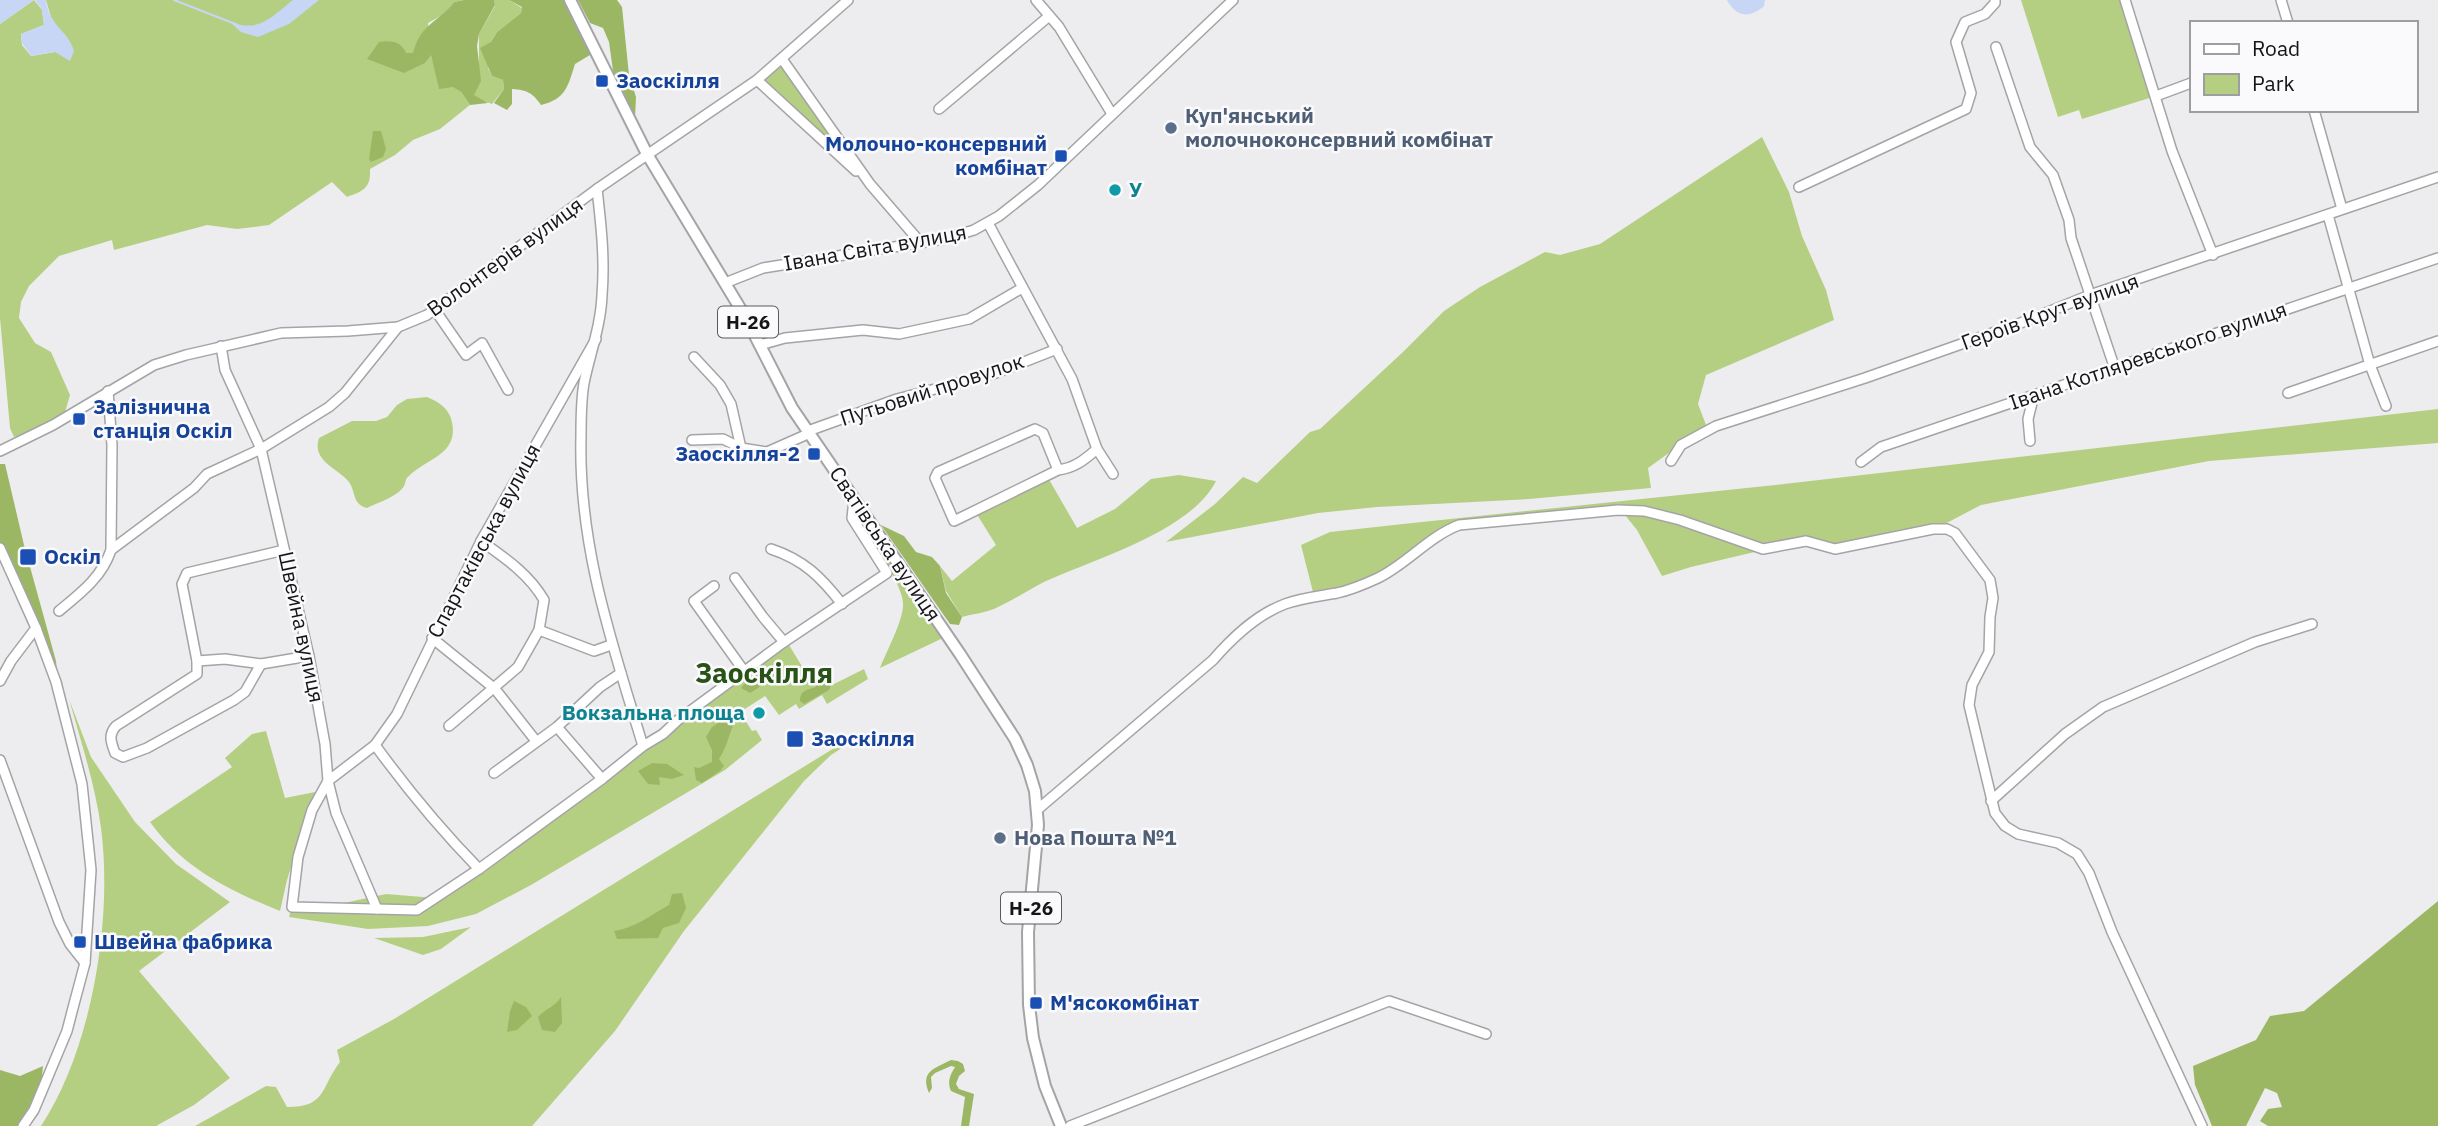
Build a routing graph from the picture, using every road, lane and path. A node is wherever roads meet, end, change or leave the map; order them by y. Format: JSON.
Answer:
{"nodes":[{"id":1,"x":570,"y":0,"type":"edge"},
{"id":2,"x":848,"y":0,"type":"edge"},
{"id":3,"x":1036,"y":0,"type":"edge"},
{"id":4,"x":1233,"y":0,"type":"edge"},
{"id":5,"x":1995,"y":0,"type":"edge"},
{"id":6,"x":2125,"y":0,"type":"edge"},
{"id":7,"x":2281,"y":0,"type":"edge"},
{"id":8,"x":1048,"y":16,"type":"junction"},
{"id":9,"x":2287,"y":21,"type":"edge"},
{"id":10,"x":1996,"y":47,"type":"dead end"},
{"id":11,"x":782,"y":59,"type":"junction"},
{"id":12,"x":757,"y":80,"type":"junction"},
{"id":13,"x":2190,"y":83,"type":"edge"},
{"id":14,"x":2156,"y":96,"type":"junction"},
{"id":15,"x":939,"y":109,"type":"dead end"},
{"id":16,"x":2315,"y":112,"type":"edge"},
{"id":17,"x":1112,"y":114,"type":"junction"},
{"id":18,"x":647,"y":154,"type":"junction"},
{"id":19,"x":2438,"y":177,"type":"edge"},
{"id":20,"x":870,"y":184,"type":"junction"},
{"id":21,"x":1799,"y":187,"type":"dead end"},
{"id":22,"x":597,"y":189,"type":"junction"},
{"id":23,"x":2343,"y":209,"type":"junction"},
{"id":24,"x":2328,"y":215,"type":"junction"},
{"id":25,"x":988,"y":223,"type":"junction"},
{"id":26,"x":920,"y":242,"type":"junction"},
{"id":27,"x":2213,"y":255,"type":"junction"},
{"id":28,"x":2438,"y":258,"type":"edge"},
{"id":29,"x":725,"y":283,"type":"junction"},
{"id":30,"x":1022,"y":288,"type":"junction"},
{"id":31,"x":2349,"y":288,"type":"junction"},
{"id":32,"x":2090,"y":295,"type":"junction"},
{"id":33,"x":435,"y":310,"type":"junction"},
{"id":34,"x":398,"y":327,"type":"junction"},
{"id":35,"x":596,"y":340,"type":"junction"},
{"id":36,"x":2438,"y":341,"type":"edge"},
{"id":37,"x":760,"y":345,"type":"junction"},
{"id":38,"x":221,"y":346,"type":"junction"},
{"id":39,"x":1057,"y":349,"type":"junction"},
{"id":40,"x":694,"y":357,"type":"dead end"},
{"id":41,"x":2370,"y":366,"type":"junction"},
{"id":42,"x":2115,"y":369,"type":"junction"},
{"id":43,"x":508,"y":390,"type":"dead end"},
{"id":44,"x":108,"y":391,"type":"junction"},
{"id":45,"x":2288,"y":393,"type":"dead end"},
{"id":46,"x":2034,"y":395,"type":"junction"},
{"id":47,"x":2386,"y":406,"type":"dead end"},
{"id":48,"x":809,"y":432,"type":"junction"},
{"id":49,"x":692,"y":440,"type":"dead end"},
{"id":50,"x":2030,"y":441,"type":"dead end"},
{"id":51,"x":741,"y":448,"type":"junction"},
{"id":52,"x":261,"y":449,"type":"junction"},
{"id":53,"x":1097,"y":449,"type":"junction"},
{"id":54,"x":0,"y":451,"type":"edge"},
{"id":55,"x":1671,"y":461,"type":"dead end"},
{"id":56,"x":1861,"y":462,"type":"dead end"},
{"id":57,"x":1058,"y":470,"type":"junction"},
{"id":58,"x":1113,"y":474,"type":"dead end"},
{"id":59,"x":854,"y":500,"type":"junction"},
{"id":60,"x":481,"y":541,"type":"junction"},
{"id":61,"x":0,"y":548,"type":"edge"},
{"id":62,"x":771,"y":549,"type":"dead end"},
{"id":63,"x":111,"y":550,"type":"junction"},
{"id":64,"x":284,"y":550,"type":"junction"},
{"id":65,"x":735,"y":578,"type":"dead end"},
{"id":66,"x":714,"y":586,"type":"dead end"},
{"id":67,"x":842,"y":604,"type":"junction"},
{"id":68,"x":59,"y":611,"type":"dead end"},
{"id":69,"x":2312,"y":624,"type":"dead end"},
{"id":70,"x":36,"y":628,"type":"junction"},
{"id":71,"x":539,"y":630,"type":"junction"},
{"id":72,"x":432,"y":638,"type":"junction"},
{"id":73,"x":784,"y":642,"type":"junction"},
{"id":74,"x":611,"y":645,"type":"junction"},
{"id":75,"x":309,"y":656,"type":"junction"},
{"id":76,"x":197,"y":661,"type":"junction"},
{"id":77,"x":261,"y":664,"type":"junction"},
{"id":78,"x":744,"y":671,"type":"junction"},
{"id":79,"x":621,"y":673,"type":"junction"},
{"id":80,"x":0,"y":681,"type":"edge"},
{"id":81,"x":495,"y":688,"type":"junction"},
{"id":82,"x":449,"y":726,"type":"dead end"},
{"id":83,"x":557,"y":727,"type":"junction"},
{"id":84,"x":536,"y":741,"type":"junction"},
{"id":85,"x":375,"y":745,"type":"junction"},
{"id":86,"x":643,"y":746,"type":"junction"},
{"id":87,"x":0,"y":760,"type":"edge"},
{"id":88,"x":494,"y":773,"type":"dead end"},
{"id":89,"x":602,"y":779,"type":"junction"},
{"id":90,"x":328,"y":782,"type":"junction"},
{"id":91,"x":1991,"y":801,"type":"junction"},
{"id":92,"x":1037,"y":810,"type":"junction"},
{"id":93,"x":479,"y":869,"type":"junction"},
{"id":94,"x":377,"y":909,"type":"junction"},
{"id":95,"x":85,"y":963,"type":"junction"},
{"id":96,"x":1486,"y":1034,"type":"dead end"},
{"id":97,"x":23,"y":1126,"type":"edge"},
{"id":98,"x":1062,"y":1126,"type":"edge"},
{"id":99,"x":1070,"y":1126,"type":"edge"},
{"id":100,"x":2202,"y":1126,"type":"edge"}],
"edges":[{"from":1,"to":18,"type":"main road","name":"Сватівська вулиця","number":"Н-26"},
{"from":2,"to":11,"type":"street","name":"Волонтерів вулиця"},
{"from":3,"to":8,"type":"street"},
{"from":4,"to":17,"type":"street","name":"Івана Світа вулиця"},
{"from":5,"to":21,"type":"street"},
{"from":6,"to":14,"type":"street"},
{"from":7,"to":9,"type":"street"},
{"from":8,"to":15,"type":"street"},
{"from":8,"to":17,"type":"street"},
{"from":10,"to":32,"type":"street"},
{"from":11,"to":12,"type":"street","name":"Волонтерів вулиця"},
{"from":11,"to":20,"type":"street"},
{"from":12,"to":18,"type":"street","name":"Волонтерів вулиця"},
{"from":12,"to":20,"type":"street"},
{"from":13,"to":14,"type":"street"},
{"from":14,"to":27,"type":"street"},
{"from":16,"to":23,"type":"street"},
{"from":17,"to":25,"type":"street","name":"Івана Світа вулиця"},
{"from":18,"to":22,"type":"street","name":"Волонтерів вулиця"},
{"from":18,"to":29,"type":"main road","name":"Сватівська вулиця","number":"Н-26"},
{"from":19,"to":23,"type":"street","name":"Героїв Крут вулиця"},
{"from":20,"to":26,"type":"street"},
{"from":22,"to":33,"type":"street","name":"Волонтерів вулиця"},
{"from":22,"to":35,"type":"street"},
{"from":23,"to":24,"type":"street","name":"Героїв Крут вулиця"},
{"from":24,"to":27,"type":"street","name":"Героїв Крут вулиця"},
{"from":24,"to":31,"type":"street"},
{"from":25,"to":26,"type":"street","name":"Івана Світа вулиця"},
{"from":25,"to":30,"type":"street"},
{"from":26,"to":29,"type":"street","name":"Івана Світа вулиця"},
{"from":27,"to":32,"type":"street","name":"Героїв Крут вулиця"},
{"from":28,"to":31,"type":"street","name":"Івана Котляревського вулиця"},
{"from":29,"to":37,"type":"main road","name":"Сватівська вулиця","number":"Н-26"},
{"from":30,"to":37,"type":"street"},
{"from":30,"to":39,"type":"street"},
{"from":31,"to":41,"type":"street"},
{"from":31,"to":42,"type":"street","name":"Івана Котляревського вулиця"},
{"from":32,"to":42,"type":"street"},
{"from":32,"to":55,"type":"street","name":"Героїв Крут вулиця"},
{"from":33,"to":34,"type":"street","name":"Волонтерів вулиця"},
{"from":33,"to":43,"type":"street"},
{"from":34,"to":38,"type":"street","name":"Волонтерів вулиця"},
{"from":34,"to":52,"type":"street"},
{"from":35,"to":60,"type":"street","name":"Спартаківська вулиця"},
{"from":35,"to":74,"type":"street"},
{"from":36,"to":41,"type":"street"},
{"from":37,"to":48,"type":"main road","name":"Сватівська вулиця","number":"Н-26"},
{"from":38,"to":44,"type":"street","name":"Волонтерів вулиця"},
{"from":38,"to":52,"type":"street","name":"Швейна вулиця"},
{"from":39,"to":48,"type":"street","name":"Путьовий провулок"},
{"from":39,"to":53,"type":"street"},
{"from":40,"to":51,"type":"street"},
{"from":41,"to":45,"type":"street"},
{"from":41,"to":47,"type":"street"},
{"from":42,"to":46,"type":"street","name":"Івана Котляревського вулиця"},
{"from":44,"to":54,"type":"street","name":"Волонтерів вулиця"},
{"from":44,"to":63,"type":"street"},
{"from":46,"to":50,"type":"street"},
{"from":46,"to":56,"type":"street","name":"Івана Котляревського вулиця"},
{"from":48,"to":51,"type":"street","name":"Путьовий провулок"},
{"from":48,"to":59,"type":"main road","name":"Сватівська вулиця","number":"Н-26"},
{"from":49,"to":51,"type":"street","name":"Путьовий провулок"},
{"from":52,"to":63,"type":"street"},
{"from":52,"to":64,"type":"street","name":"Швейна вулиця"},
{"from":53,"to":57,"type":"street"},
{"from":53,"to":58,"type":"street"},
{"from":57,"to":57,"type":"street"},
{"from":59,"to":67,"type":"street"},
{"from":59,"to":92,"type":"main road","name":"Сватівська вулиця","number":"Н-26"},
{"from":60,"to":71,"type":"street"},
{"from":60,"to":72,"type":"street","name":"Спартаківська вулиця"},
{"from":61,"to":70,"type":"street"},
{"from":62,"to":67,"type":"street"},
{"from":63,"to":68,"type":"street"},
{"from":64,"to":75,"type":"street","name":"Швейна вулиця"},
{"from":64,"to":76,"type":"street"},
{"from":65,"to":73,"type":"street"},
{"from":66,"to":78,"type":"street"},
{"from":67,"to":73,"type":"street"},
{"from":69,"to":91,"type":"street"},
{"from":70,"to":80,"type":"street"},
{"from":70,"to":95,"type":"street"},
{"from":71,"to":74,"type":"street"},
{"from":71,"to":81,"type":"street"},
{"from":72,"to":81,"type":"street"},
{"from":72,"to":85,"type":"street","name":"Спартаківська вулиця"},
{"from":73,"to":78,"type":"street"},
{"from":74,"to":79,"type":"street"},
{"from":75,"to":77,"type":"street"},
{"from":75,"to":90,"type":"street","name":"Швейна вулиця"},
{"from":76,"to":77,"type":"street"},
{"from":76,"to":77,"type":"street"},
{"from":78,"to":86,"type":"street"},
{"from":79,"to":83,"type":"street"},
{"from":79,"to":86,"type":"street"},
{"from":81,"to":82,"type":"street"},
{"from":81,"to":84,"type":"street"},
{"from":83,"to":84,"type":"street"},
{"from":83,"to":89,"type":"street"},
{"from":84,"to":88,"type":"street"},
{"from":85,"to":90,"type":"street","name":"Спартаківська вулиця"},
{"from":85,"to":93,"type":"street"},
{"from":86,"to":89,"type":"street"},
{"from":87,"to":95,"type":"street"},
{"from":89,"to":93,"type":"street"},
{"from":90,"to":94,"type":"street","name":"Швейна вулиця"},
{"from":90,"to":94,"type":"street"},
{"from":91,"to":92,"type":"street"},
{"from":91,"to":100,"type":"street"},
{"from":92,"to":98,"type":"main road","name":"Сватівська вулиця","number":"Н-26"},
{"from":93,"to":94,"type":"street"},
{"from":95,"to":97,"type":"street"},
{"from":96,"to":99,"type":"street"}]}
